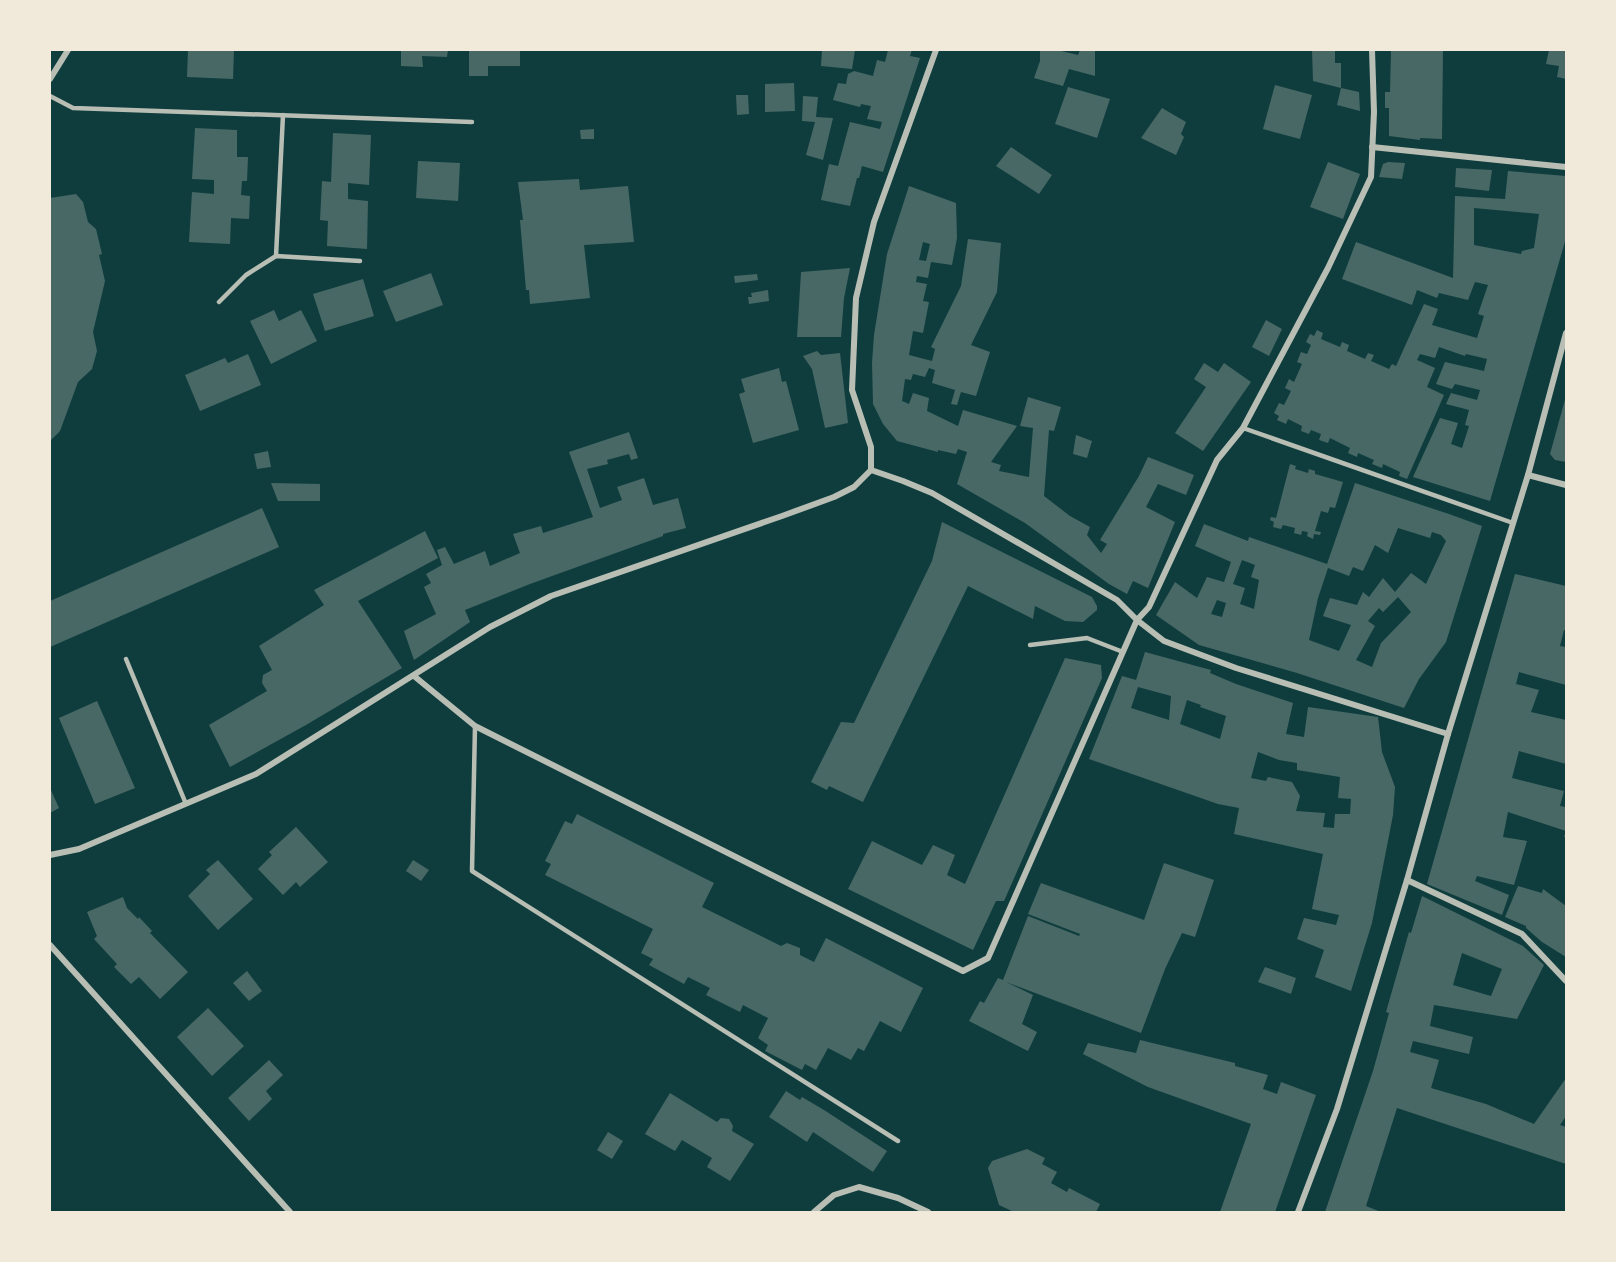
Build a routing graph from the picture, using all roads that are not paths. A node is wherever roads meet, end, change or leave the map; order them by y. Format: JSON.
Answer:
{"nodes":[{"id":1,"x":68,"y":50,"type":"edge"},
{"id":2,"x":936,"y":50,"type":"edge"},
{"id":3,"x":1371,"y":50,"type":"edge"},
{"id":4,"x":50,"y":79,"type":"edge"},
{"id":5,"x":50,"y":96,"type":"edge"},
{"id":6,"x":283,"y":115,"type":"junction"},
{"id":7,"x":472,"y":122,"type":"dead end"},
{"id":8,"x":1372,"y":147,"type":"junction"},
{"id":9,"x":1566,"y":166,"type":"edge"},
{"id":10,"x":276,"y":256,"type":"junction"},
{"id":11,"x":360,"y":261,"type":"dead end"},
{"id":12,"x":219,"y":302,"type":"dead end"},
{"id":13,"x":1566,"y":333,"type":"edge"},
{"id":14,"x":1243,"y":428,"type":"junction"},
{"id":15,"x":871,"y":470,"type":"junction"},
{"id":16,"x":1527,"y":475,"type":"junction"},
{"id":17,"x":1566,"y":484,"type":"edge"},
{"id":18,"x":1513,"y":523,"type":"junction"},
{"id":19,"x":1137,"y":620,"type":"junction"},
{"id":20,"x":1030,"y":645,"type":"dead end"},
{"id":21,"x":1123,"y":652,"type":"junction"},
{"id":22,"x":126,"y":659,"type":"dead end"},
{"id":23,"x":414,"y":676,"type":"junction"},
{"id":24,"x":475,"y":726,"type":"junction"},
{"id":25,"x":1448,"y":734,"type":"junction"},
{"id":26,"x":186,"y":804,"type":"junction"},
{"id":27,"x":50,"y":855,"type":"edge"},
{"id":28,"x":1407,"y":880,"type":"junction"},
{"id":29,"x":50,"y":945,"type":"edge"},
{"id":30,"x":1566,"y":981,"type":"edge"},
{"id":31,"x":898,"y":1141,"type":"dead end"},
{"id":32,"x":290,"y":1212,"type":"edge"},
{"id":33,"x":814,"y":1212,"type":"edge"},
{"id":34,"x":928,"y":1212,"type":"edge"},
{"id":35,"x":1298,"y":1212,"type":"edge"}],
"edges":[{"from":1,"to":4,"type":"street"},
{"from":2,"to":15,"type":"street"},
{"from":3,"to":8,"type":"street"},
{"from":5,"to":6,"type":"lane"},
{"from":6,"to":7,"type":"lane"},
{"from":6,"to":10,"type":"lane"},
{"from":8,"to":9,"type":"street"},
{"from":8,"to":14,"type":"street"},
{"from":10,"to":11,"type":"lane"},
{"from":10,"to":12,"type":"lane"},
{"from":13,"to":16,"type":"street"},
{"from":14,"to":18,"type":"lane"},
{"from":14,"to":19,"type":"street"},
{"from":15,"to":19,"type":"street"},
{"from":15,"to":23,"type":"street"},
{"from":16,"to":17,"type":"street"},
{"from":16,"to":18,"type":"street"},
{"from":18,"to":25,"type":"street"},
{"from":19,"to":21,"type":"street"},
{"from":19,"to":25,"type":"street"},
{"from":20,"to":21,"type":"lane"},
{"from":21,"to":24,"type":"street"},
{"from":22,"to":26,"type":"lane"},
{"from":23,"to":24,"type":"street"},
{"from":23,"to":26,"type":"street"},
{"from":24,"to":31,"type":"lane"},
{"from":25,"to":28,"type":"street"},
{"from":26,"to":27,"type":"street"},
{"from":28,"to":30,"type":"street"},
{"from":28,"to":35,"type":"street"},
{"from":29,"to":32,"type":"street"},
{"from":33,"to":34,"type":"street"}]}
